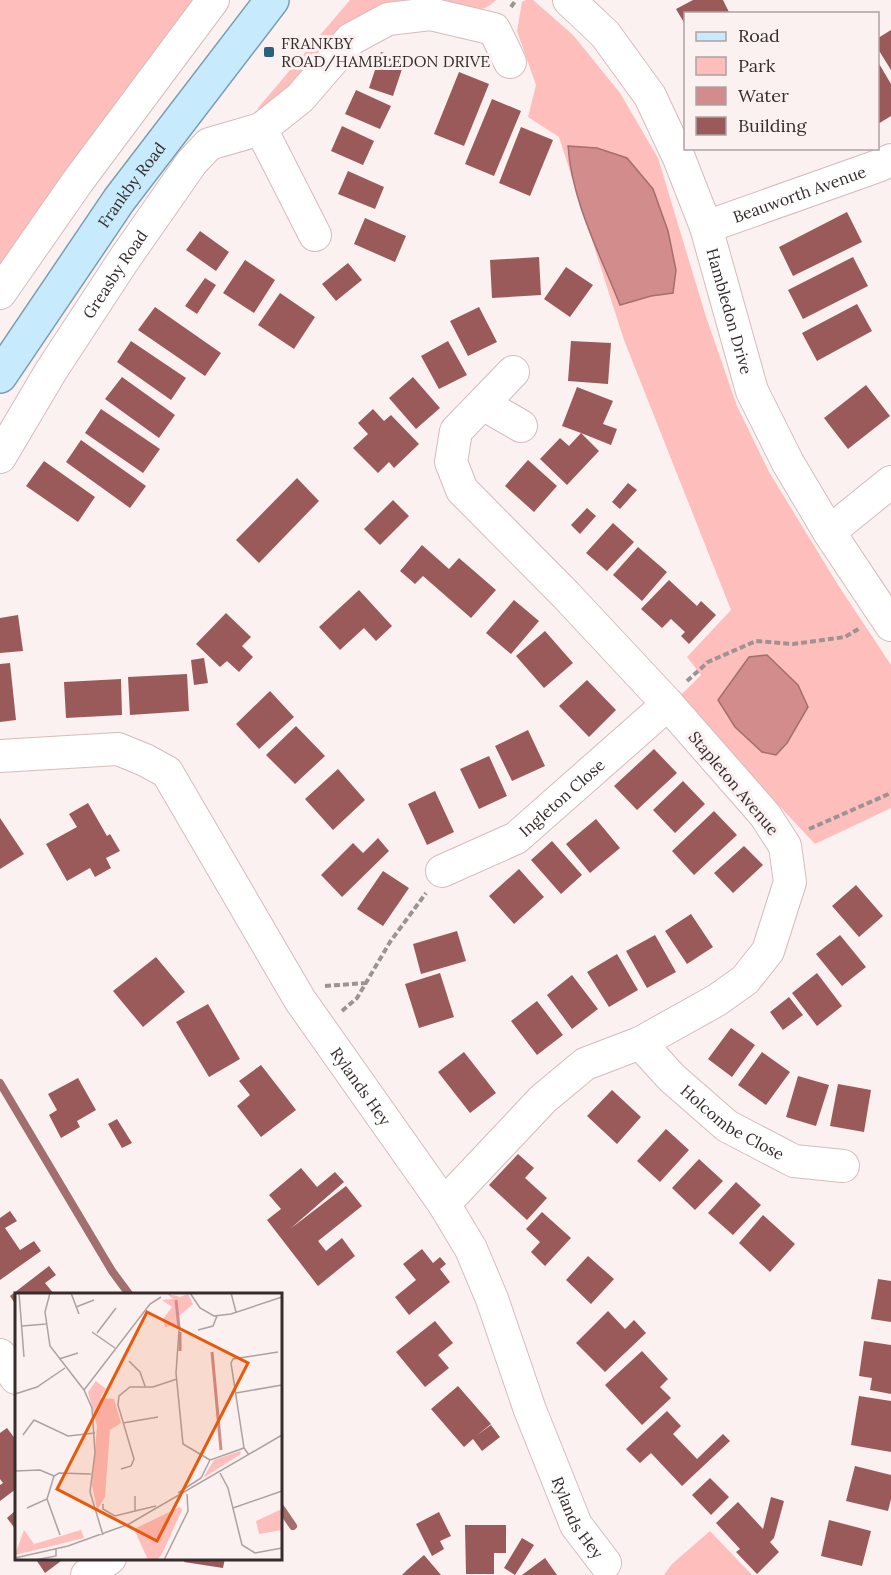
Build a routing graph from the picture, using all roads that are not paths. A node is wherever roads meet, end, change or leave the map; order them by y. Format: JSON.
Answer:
{"nodes":[{"id":1,"x":213,"y":0,"type":"edge"},
{"id":2,"x":272,"y":0,"type":"edge"},
{"id":3,"x":569,"y":0,"type":"edge"},
{"id":4,"x":510,"y":62,"type":"dead end"},
{"id":5,"x":261,"y":129,"type":"junction"},
{"id":6,"x":891,"y":160,"type":"edge"},
{"id":7,"x":706,"y":227,"type":"junction"},
{"id":8,"x":315,"y":235,"type":"dead end"},
{"id":9,"x":0,"y":293,"type":"edge"},
{"id":10,"x":513,"y":372,"type":"dead end"},
{"id":11,"x":0,"y":376,"type":"edge"},
{"id":12,"x":483,"y":404,"type":"junction"},
{"id":13,"x":521,"y":426,"type":"dead end"},
{"id":14,"x":0,"y":457,"type":"edge"},
{"id":15,"x":891,"y":483,"type":"edge"},
{"id":16,"x":829,"y":532,"type":"junction"},
{"id":17,"x":887,"y":619,"type":"edge"},
{"id":18,"x":667,"y":703,"type":"junction"},
{"id":19,"x":0,"y":756,"type":"edge"},
{"id":20,"x":442,"y":871,"type":"road end"},
{"id":21,"x":640,"y":1043,"type":"junction"},
{"id":22,"x":843,"y":1166,"type":"dead end"},
{"id":23,"x":444,"y":1204,"type":"junction"},
{"id":24,"x":0,"y":1355,"type":"edge"},
{"id":25,"x":15,"y":1376,"type":"edge"},
{"id":26,"x":107,"y":1560,"type":"edge"},
{"id":27,"x":605,"y":1563,"type":"dead end"},
{"id":28,"x":87,"y":1575,"type":"edge"}],
"edges":[{"from":1,"to":9,"type":"street"},
{"from":2,"to":11,"type":"main road","name":"Frankby Road"},
{"from":3,"to":7,"type":"street","name":"Hambledon Drive"},
{"from":4,"to":5,"type":"street","name":"Greasby Road"},
{"from":5,"to":8,"type":"street"},
{"from":5,"to":14,"type":"street","name":"Greasby Road"},
{"from":6,"to":7,"type":"street","name":"Beauworth Avenue"},
{"from":7,"to":16,"type":"street","name":"Hambledon Drive"},
{"from":10,"to":12,"type":"street","name":"Stapleton Avenue"},
{"from":12,"to":13,"type":"street"},
{"from":12,"to":18,"type":"street","name":"Stapleton Avenue"},
{"from":15,"to":16,"type":"street"},
{"from":16,"to":17,"type":"street","name":"Hambledon Drive"},
{"from":18,"to":20,"type":"street","name":"Ingleton Close"},
{"from":18,"to":21,"type":"street","name":"Stapleton Avenue"},
{"from":19,"to":23,"type":"street","name":"Rylands Hey"},
{"from":21,"to":22,"type":"street","name":"Holcombe Close"},
{"from":21,"to":23,"type":"street","name":"Stapleton Avenue"},
{"from":23,"to":27,"type":"street","name":"Rylands Hey"},
{"from":24,"to":25,"type":"street"},
{"from":26,"to":28,"type":"street"}]}
